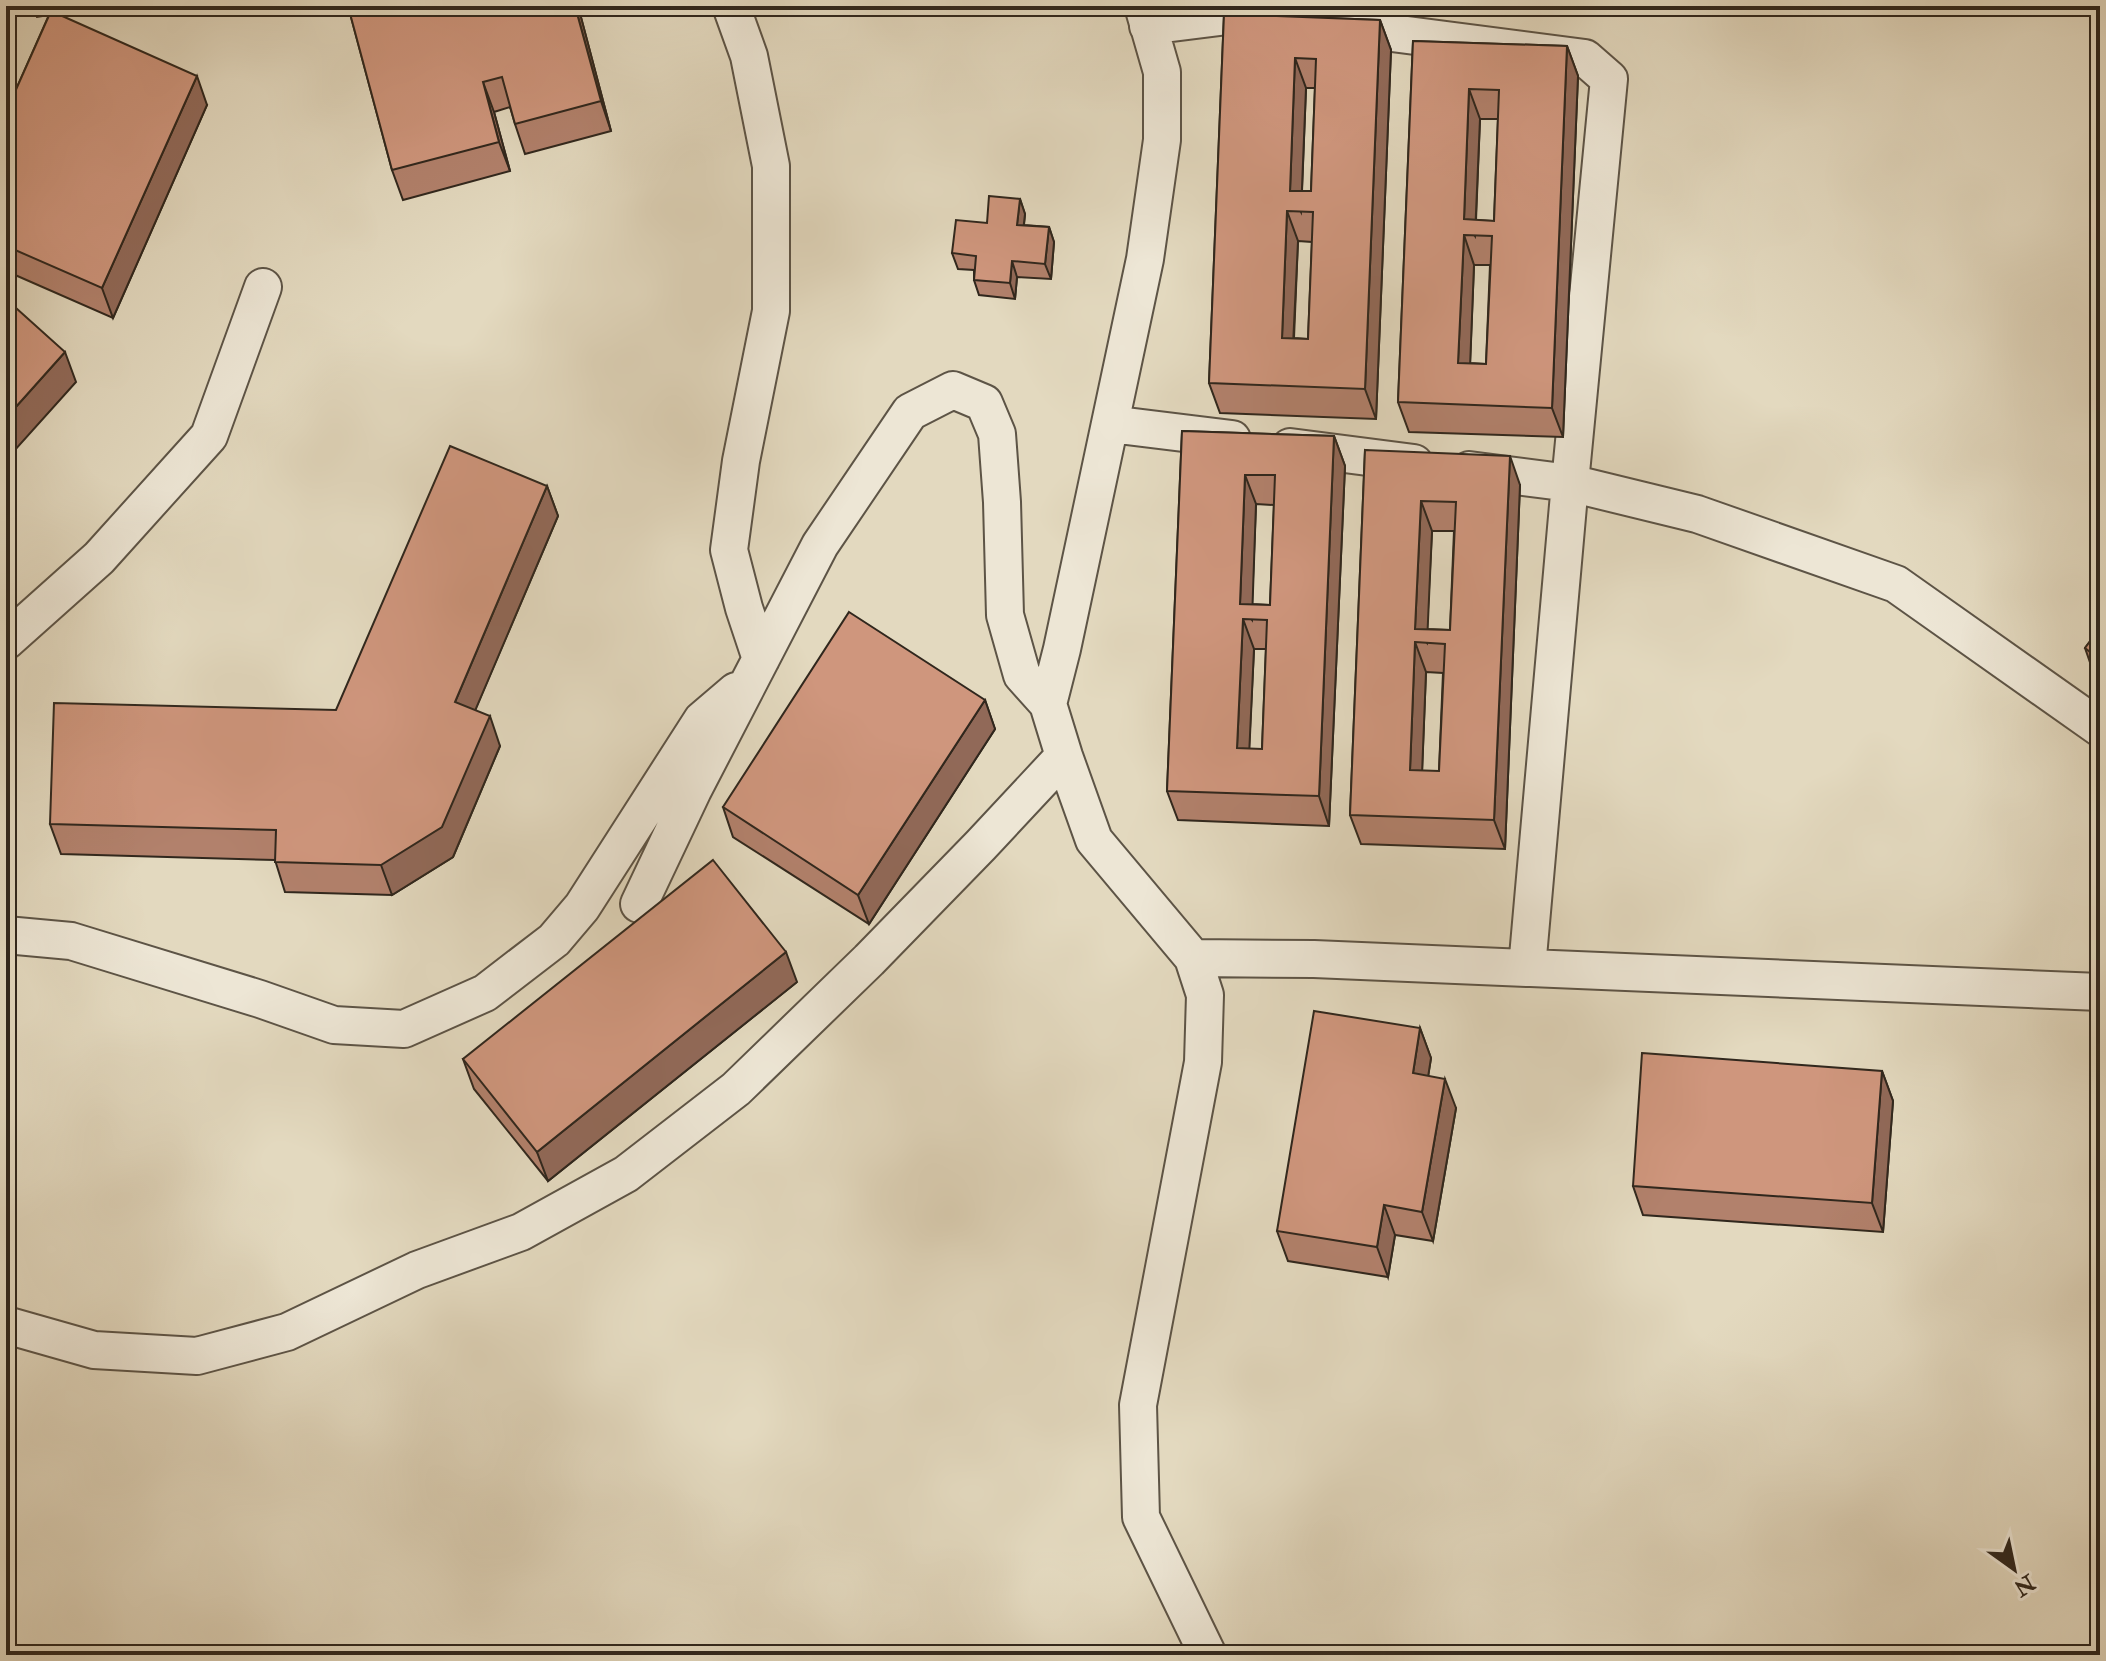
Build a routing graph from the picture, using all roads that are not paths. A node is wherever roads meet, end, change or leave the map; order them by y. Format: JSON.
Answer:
{"nodes":[{"id":1,"x":731,"y":6,"type":"edge"},
{"id":2,"x":1146,"y":16,"type":"edge"},
{"id":3,"x":263,"y":287,"type":"dead end"},
{"id":4,"x":1110,"y":424,"type":"junction"},
{"id":5,"x":1570,"y":483,"type":"junction"},
{"id":6,"x":6,"y":641,"type":"edge"},
{"id":7,"x":757,"y":668,"type":"junction"},
{"id":8,"x":1048,"y":704,"type":"junction"},
{"id":9,"x":2100,"y":728,"type":"edge"},
{"id":10,"x":1064,"y":756,"type":"junction"},
{"id":11,"x":639,"y":904,"type":"dead end"},
{"id":12,"x":6,"y":935,"type":"edge"},
{"id":13,"x":1193,"y":958,"type":"junction"},
{"id":14,"x":1527,"y":968,"type":"junction"},
{"id":15,"x":2100,"y":992,"type":"edge"},
{"id":16,"x":6,"y":1325,"type":"edge"},
{"id":17,"x":1208,"y":1655,"type":"edge"}],
"edges":[{"from":1,"to":7,"type":"street"},
{"from":2,"to":4,"type":"street"},
{"from":2,"to":5,"type":"street"},
{"from":3,"to":6,"type":"street"},
{"from":4,"to":5,"type":"street"},
{"from":4,"to":8,"type":"street"},
{"from":5,"to":9,"type":"street"},
{"from":5,"to":14,"type":"street"},
{"from":7,"to":8,"type":"street"},
{"from":7,"to":11,"type":"street"},
{"from":7,"to":12,"type":"street"},
{"from":8,"to":10,"type":"street"},
{"from":10,"to":13,"type":"street"},
{"from":10,"to":16,"type":"street"},
{"from":13,"to":14,"type":"street"},
{"from":13,"to":17,"type":"street"},
{"from":14,"to":15,"type":"street"}]}
